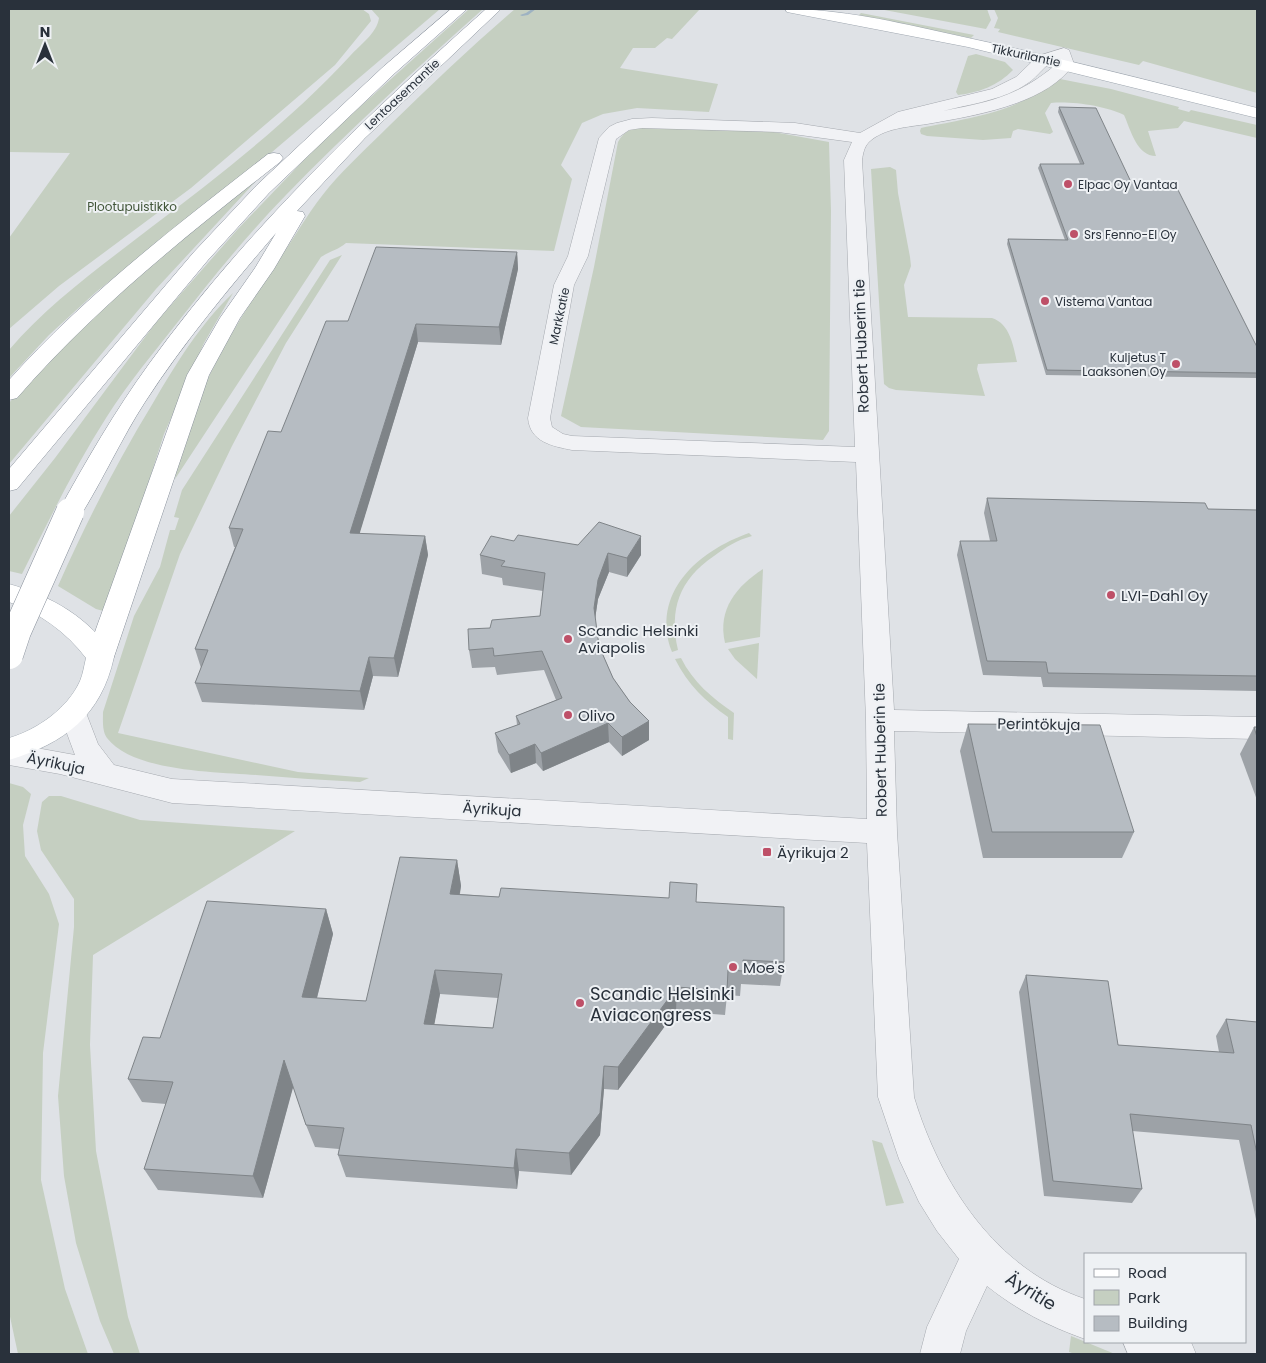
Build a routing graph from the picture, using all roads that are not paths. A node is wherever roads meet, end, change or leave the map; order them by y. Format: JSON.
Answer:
{"nodes":[{"id":1,"x":460,"y":9,"type":"edge"},
{"id":2,"x":501,"y":9,"type":"edge"},
{"id":3,"x":796,"y":9,"type":"edge"},
{"id":4,"x":853,"y":9,"type":"edge"},
{"id":5,"x":489,"y":14,"type":"edge"},
{"id":6,"x":1065,"y":58,"type":"junction"},
{"id":7,"x":1044,"y":59,"type":"junction"},
{"id":8,"x":368,"y":90,"type":"junction"},
{"id":9,"x":1257,"y":101,"type":"edge"},
{"id":10,"x":1257,"y":112,"type":"edge"},
{"id":11,"x":882,"y":128,"type":"junction"},
{"id":12,"x":862,"y":139,"type":"junction"},
{"id":13,"x":312,"y":183,"type":"junction"},
{"id":14,"x":9,"y":393,"type":"edge"},
{"id":15,"x":866,"y":455,"type":"junction"},
{"id":16,"x":9,"y":484,"type":"edge"},
{"id":17,"x":9,"y":593,"type":"edge"},
{"id":18,"x":9,"y":655,"type":"edge"},
{"id":19,"x":100,"y":656,"type":"junction"},
{"id":20,"x":73,"y":712,"type":"junction"},
{"id":21,"x":880,"y":720,"type":"junction"},
{"id":22,"x":1257,"y":728,"type":"edge"},
{"id":23,"x":9,"y":749,"type":"edge"},
{"id":24,"x":9,"y":754,"type":"edge"},
{"id":25,"x":104,"y":774,"type":"junction"},
{"id":26,"x":882,"y":832,"type":"junction"},
{"id":27,"x":981,"y":1256,"type":"junction"},
{"id":28,"x":1084,"y":1319,"type":"edge"},
{"id":29,"x":1146,"y":1343,"type":"edge"},
{"id":30,"x":940,"y":1354,"type":"edge"},
{"id":31,"x":1176,"y":1354,"type":"edge"}],
"edges":[{"from":1,"to":8,"type":"main road","name":"Lentoasemantie"},
{"from":2,"to":5,"type":"main road","name":"Lentoasemantie"},
{"from":3,"to":7,"type":"main road","name":"Tikkurilantie"},
{"from":4,"to":6,"type":"main road","name":"Tikkurilantie"},
{"from":5,"to":13,"type":"main road","name":"Lentoasemantie"},
{"from":6,"to":7,"type":"street"},
{"from":6,"to":9,"type":"main road","name":"Tikkurilantie"},
{"from":6,"to":10,"type":"main road","name":"Tikkurilantie"},
{"from":6,"to":11,"type":"street"},
{"from":7,"to":11,"type":"street"},
{"from":8,"to":14,"type":"main road"},
{"from":8,"to":16,"type":"main road"},
{"from":11,"to":12,"type":"street"},
{"from":12,"to":15,"type":"street","name":"Robert Huberin tie"},
{"from":12,"to":15,"type":"street","name":"Markkatie"},
{"from":13,"to":18,"type":"main road","name":"Lentoasemantie","bridge":true},
{"from":13,"to":19,"type":"main road"},
{"from":15,"to":21,"type":"street","name":"Robert Huberin tie"},
{"from":17,"to":19,"type":"main road"},
{"from":19,"to":20,"type":"main road"},
{"from":20,"to":23,"type":"main road"},
{"from":20,"to":25,"type":"street","name":"Äyrikuja"},
{"from":21,"to":22,"type":"street","name":"Perintökuja"},
{"from":21,"to":26,"type":"street","name":"Robert Huberin tie"},
{"from":24,"to":25,"type":"street","name":"Äyrikuja"},
{"from":25,"to":26,"type":"street","name":"Äyrikuja"},
{"from":26,"to":27,"type":"street","name":"Robert Huberin tie"},
{"from":27,"to":28,"type":"street","name":"Äyritie"},
{"from":27,"to":30,"type":"street"},
{"from":29,"to":31,"type":"street"}]}
